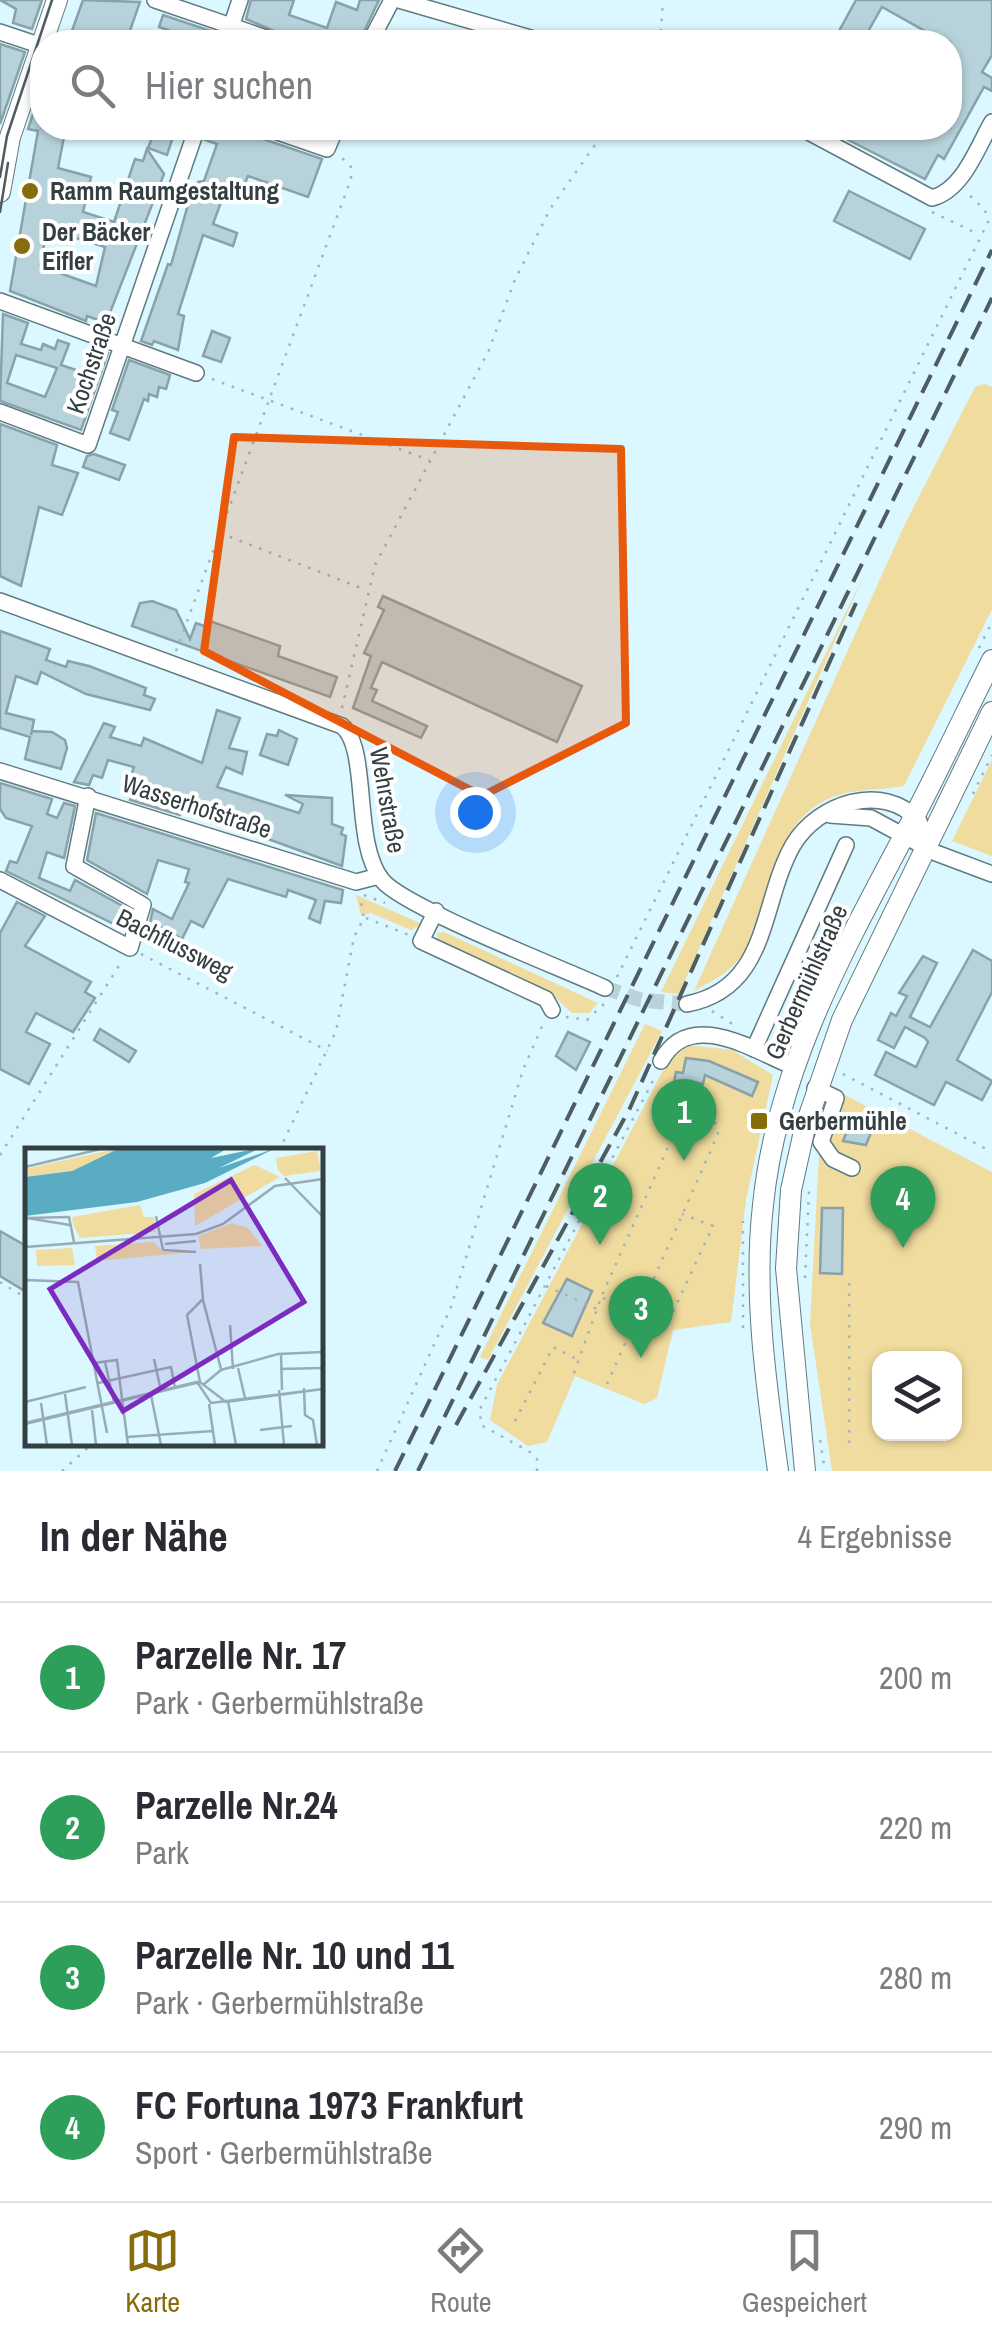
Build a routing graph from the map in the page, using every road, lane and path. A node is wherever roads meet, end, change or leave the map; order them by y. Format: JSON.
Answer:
{"nodes":[{"id":1,"x":56,"y":0,"type":"edge"},
{"id":2,"x":156,"y":0,"type":"edge"},
{"id":3,"x":240,"y":0,"type":"edge"},
{"id":4,"x":396,"y":0,"type":"edge"},
{"id":5,"x":663,"y":0,"type":"edge"},
{"id":6,"x":46,"y":30,"type":"edge"},
{"id":7,"x":218,"y":30,"type":"edge"},
{"id":8,"x":230,"y":30,"type":"edge"},
{"id":9,"x":377,"y":30,"type":"edge"},
{"id":10,"x":501,"y":30,"type":"edge"},
{"id":11,"x":661,"y":30,"type":"edge"},
{"id":12,"x":0,"y":32,"type":"edge"},
{"id":13,"x":30,"y":42,"type":"edge"},
{"id":14,"x":30,"y":78,"type":"edge"},
{"id":15,"x":992,"y":122,"type":"edge"},
{"id":16,"x":193,"y":140,"type":"edge"},
{"id":17,"x":301,"y":140,"type":"edge"},
{"id":18,"x":331,"y":140,"type":"edge"},
{"id":19,"x":599,"y":140,"type":"edge"},
{"id":20,"x":822,"y":140,"type":"edge"},
{"id":21,"x":328,"y":149,"type":"junction"},
{"id":22,"x":957,"y":182,"type":"junction"},
{"id":23,"x":0,"y":192,"type":"edge"},
{"id":24,"x":928,"y":211,"type":"dead end"},
{"id":25,"x":976,"y":233,"type":"dead end"},
{"id":26,"x":0,"y":301,"type":"edge"},
{"id":27,"x":124,"y":344,"type":"junction"},
{"id":28,"x":196,"y":373,"type":"joint"},
{"id":29,"x":268,"y":400,"type":"junction"},
{"id":30,"x":0,"y":412,"type":"edge"},
{"id":31,"x":432,"y":462,"type":"junction"},
{"id":32,"x":219,"y":532,"type":"junction"},
{"id":33,"x":369,"y":591,"type":"junction"},
{"id":34,"x":0,"y":601,"type":"edge"},
{"id":35,"x":992,"y":660,"type":"edge"},
{"id":36,"x":170,"y":666,"type":"junction"},
{"id":37,"x":992,"y":712,"type":"edge"},
{"id":38,"x":337,"y":724,"type":"junction"},
{"id":39,"x":0,"y":771,"type":"edge"},
{"id":40,"x":88,"y":796,"type":"junction"},
{"id":41,"x":914,"y":815,"type":"junction"},
{"id":42,"x":821,"y":817,"type":"junction"},
{"id":43,"x":904,"y":835,"type":"junction"},
{"id":44,"x":846,"y":845,"type":"dead end"},
{"id":45,"x":926,"y":848,"type":"junction"},
{"id":46,"x":992,"y":874,"type":"edge"},
{"id":47,"x":379,"y":876,"type":"junction"},
{"id":48,"x":0,"y":880,"type":"edge"},
{"id":49,"x":360,"y":894,"type":"dead end"},
{"id":50,"x":436,"y":911,"type":"junction"},
{"id":51,"x":364,"y":918,"type":"junction"},
{"id":52,"x":421,"y":941,"type":"junction"},
{"id":53,"x":130,"y":948,"type":"junction"},
{"id":54,"x":607,"y":992,"type":"junction"},
{"id":55,"x":686,"y":1004,"type":"tunnel mouth"},
{"id":56,"x":552,"y":1010,"type":"junction"},
{"id":57,"x":712,"y":1011,"type":"dead end"},
{"id":58,"x":738,"y":1028,"type":"dead end"},
{"id":59,"x":754,"y":1049,"type":"junction"},
{"id":60,"x":328,"y":1051,"type":"junction"},
{"id":61,"x":661,"y":1062,"type":"joint"},
{"id":62,"x":794,"y":1067,"type":"junction"},
{"id":63,"x":837,"y":1072,"type":"dead end"},
{"id":64,"x":706,"y":1088,"type":"dead end"},
{"id":65,"x":815,"y":1088,"type":"junction"},
{"id":66,"x":702,"y":1104,"type":"dead end"},
{"id":67,"x":280,"y":1148,"type":"edge"},
{"id":68,"x":992,"y":1152,"type":"edge"},
{"id":69,"x":0,"y":1154,"type":"edge"},
{"id":70,"x":852,"y":1168,"type":"dead end"},
{"id":71,"x":810,"y":1182,"type":"dead end"},
{"id":72,"x":682,"y":1214,"type":"junction"},
{"id":73,"x":849,"y":1278,"type":"dead end"},
{"id":74,"x":0,"y":1282,"type":"edge"},
{"id":75,"x":546,"y":1286,"type":"junction"},
{"id":76,"x":805,"y":1288,"type":"dead end"},
{"id":77,"x":25,"y":1297,"type":"edge"},
{"id":78,"x":602,"y":1297,"type":"junction"},
{"id":79,"x":598,"y":1309,"type":"junction"},
{"id":80,"x":638,"y":1315,"type":"junction"},
{"id":81,"x":580,"y":1360,"type":"junction"},
{"id":82,"x":574,"y":1372,"type":"dead end"},
{"id":83,"x":607,"y":1384,"type":"dead end"},
{"id":84,"x":516,"y":1421,"type":"dead end"},
{"id":85,"x":848,"y":1443,"type":"dead end"},
{"id":86,"x":90,"y":1446,"type":"edge"},
{"id":87,"x":62,"y":1471,"type":"edge"},
{"id":88,"x":377,"y":1471,"type":"edge"},
{"id":89,"x":537,"y":1471,"type":"edge"},
{"id":90,"x":778,"y":1471,"type":"edge"},
{"id":91,"x":806,"y":1471,"type":"edge"}],
"edges":[{"from":1,"to":6,"type":"main road"},
{"from":2,"to":7,"type":"street"},
{"from":3,"to":8,"type":"street"},
{"from":4,"to":9,"type":"street"},
{"from":4,"to":10,"type":"street"},
{"from":5,"to":11,"type":"path"},
{"from":12,"to":13,"type":"street"},
{"from":14,"to":23,"type":"main road"},
{"from":15,"to":22,"type":"street"},
{"from":16,"to":27,"type":"street","name":"Kochstraße"},
{"from":17,"to":21,"type":"street"},
{"from":18,"to":21,"type":"street"},
{"from":19,"to":31,"type":"path"},
{"from":20,"to":22,"type":"street"},
{"from":21,"to":29,"type":"path"},
{"from":22,"to":54,"type":"path"},
{"from":24,"to":25,"type":"path"},
{"from":26,"to":27,"type":"street"},
{"from":27,"to":28,"type":"street"},
{"from":27,"to":30,"type":"street","name":"Kochstraße"},
{"from":28,"to":29,"type":"path"},
{"from":29,"to":31,"type":"path"},
{"from":29,"to":32,"type":"path"},
{"from":31,"to":33,"type":"path"},
{"from":32,"to":33,"type":"path"},
{"from":32,"to":36,"type":"path"},
{"from":33,"to":38,"type":"path"},
{"from":34,"to":36,"type":"street"},
{"from":35,"to":41,"type":"main road","name":"Gerbermühlstraße"},
{"from":36,"to":38,"type":"street"},
{"from":37,"to":45,"type":"main road","name":"Gerbermühlstraße"},
{"from":38,"to":47,"type":"street","name":"Wehrstraße"},
{"from":39,"to":40,"type":"street","name":"Wasserhofstraße"},
{"from":40,"to":47,"type":"street","name":"Wasserhofstraße"},
{"from":40,"to":53,"type":"street"},
{"from":41,"to":42,"type":"street"},
{"from":41,"to":43,"type":"main road","name":"Gerbermühlstraße"},
{"from":41,"to":45,"type":"street"},
{"from":42,"to":43,"type":"street"},
{"from":42,"to":55,"type":"street"},
{"from":43,"to":45,"type":"street"},
{"from":43,"to":62,"type":"main road","name":"Gerbermühlstraße"},
{"from":44,"to":59,"type":"street"},
{"from":45,"to":46,"type":"street"},
{"from":45,"to":65,"type":"main road","name":"Gerbermühlstraße"},
{"from":47,"to":50,"type":"street","name":"Wehrstraße"},
{"from":48,"to":53,"type":"street","name":"Bachflussweg"},
{"from":49,"to":51,"type":"path"},
{"from":50,"to":52,"type":"street"},
{"from":50,"to":54,"type":"street","name":"Wehrstraße"},
{"from":51,"to":52,"type":"path"},
{"from":51,"to":60,"type":"path"},
{"from":52,"to":56,"type":"street"},
{"from":53,"to":60,"type":"path","name":"Bachflussweg"},
{"from":53,"to":69,"type":"path"},
{"from":54,"to":56,"type":"path"},
{"from":56,"to":88,"type":"path"},
{"from":57,"to":58,"type":"path"},
{"from":59,"to":61,"type":"street"},
{"from":59,"to":62,"type":"street"},
{"from":60,"to":67,"type":"path"},
{"from":61,"to":75,"type":"path"},
{"from":62,"to":90,"type":"main road","name":"Gerbermühlstraße"},
{"from":63,"to":68,"type":"path"},
{"from":64,"to":72,"type":"path"},
{"from":65,"to":70,"type":"street"},
{"from":65,"to":91,"type":"main road","name":"Gerbermühlstraße"},
{"from":66,"to":78,"type":"path"},
{"from":71,"to":76,"type":"path"},
{"from":72,"to":80,"type":"path"},
{"from":72,"to":80,"type":"path"},
{"from":73,"to":85,"type":"path"},
{"from":74,"to":77,"type":"path"},
{"from":75,"to":79,"type":"path"},
{"from":75,"to":89,"type":"path"},
{"from":78,"to":79,"type":"path"},
{"from":78,"to":80,"type":"path"},
{"from":79,"to":81,"type":"path"},
{"from":80,"to":83,"type":"path"},
{"from":81,"to":82,"type":"path"},
{"from":81,"to":84,"type":"path"},
{"from":86,"to":87,"type":"path"}]}
